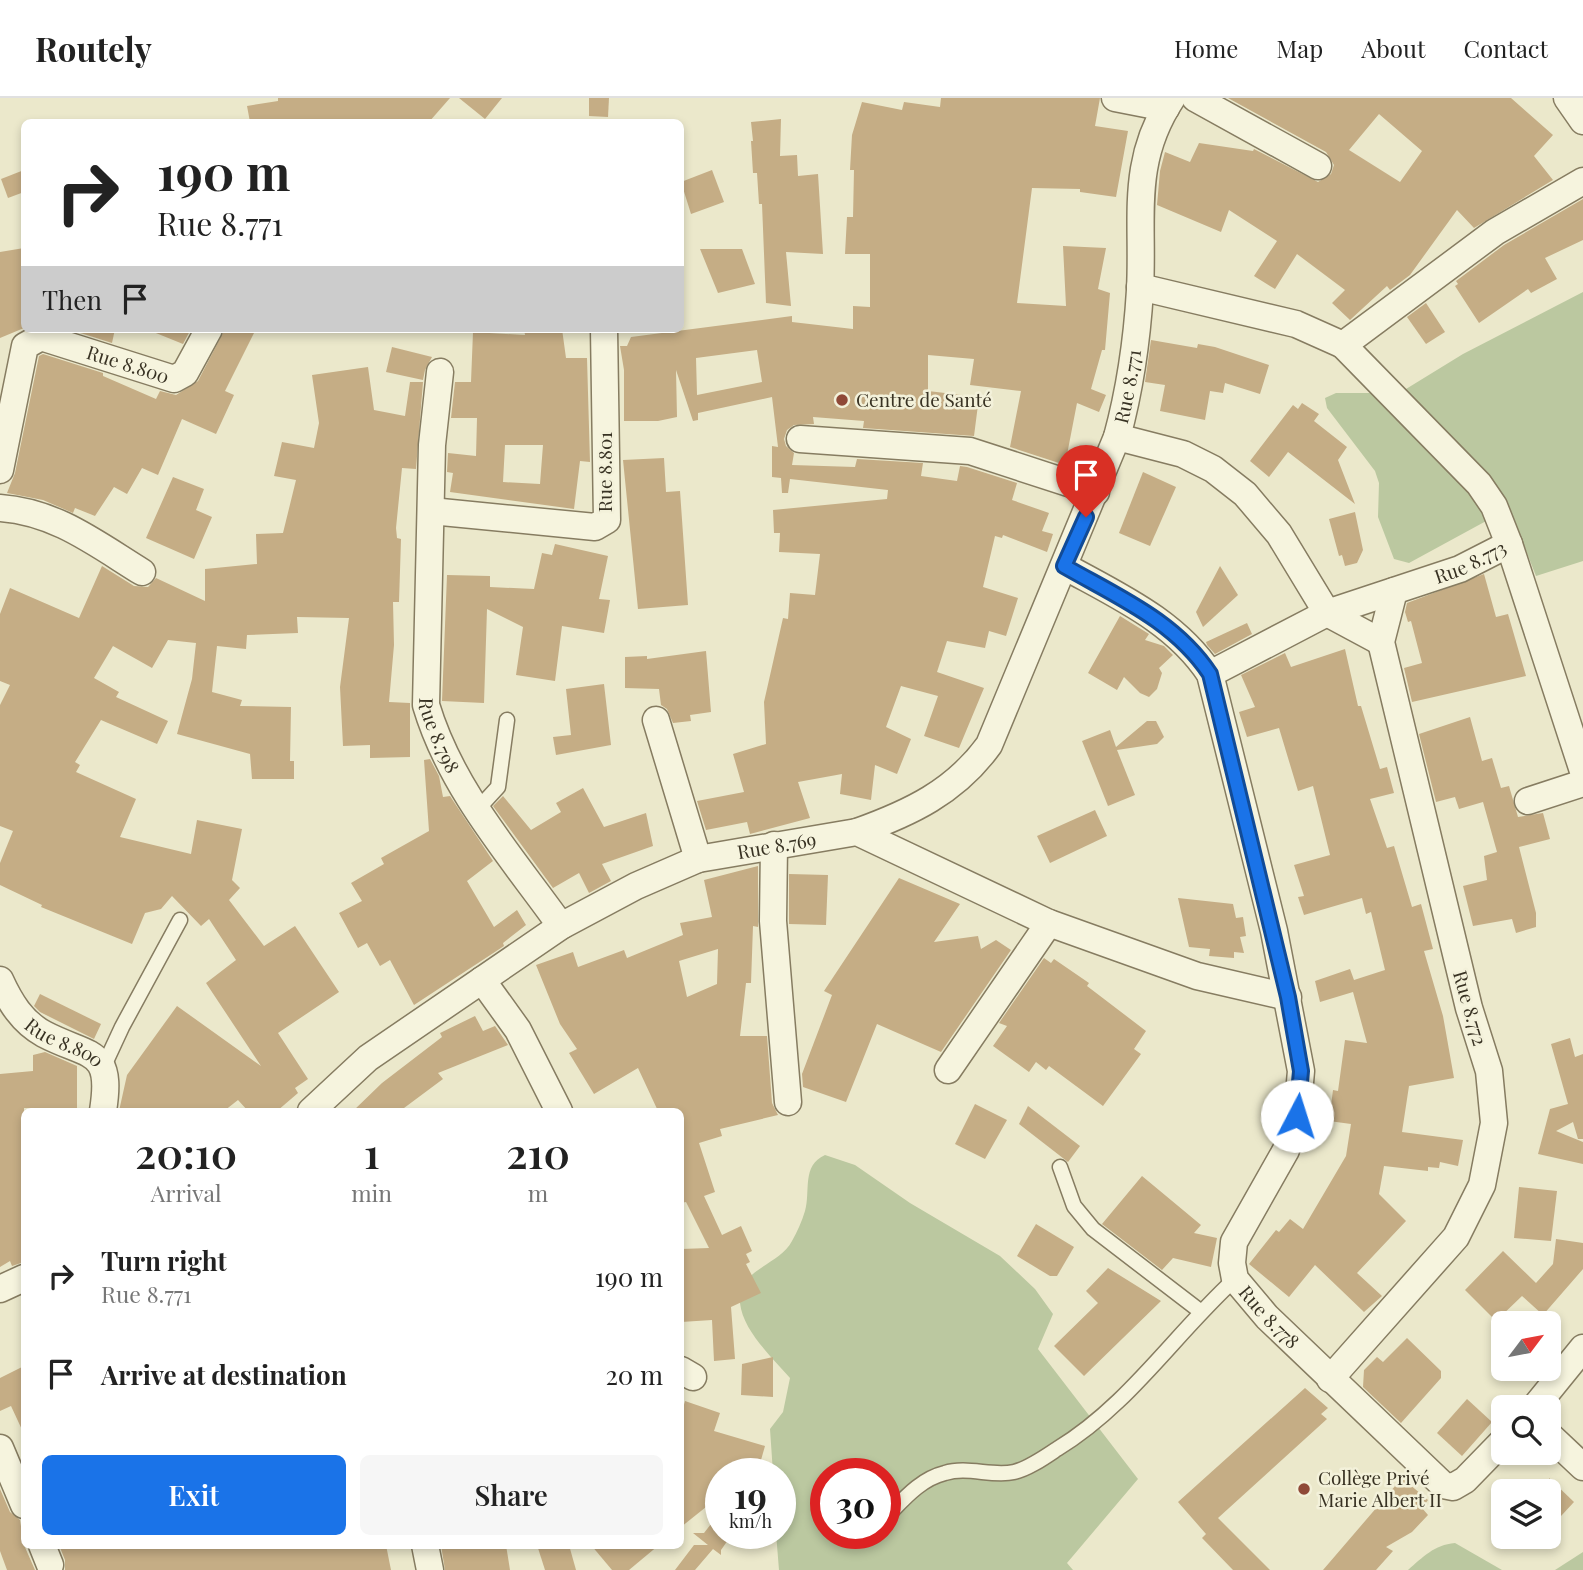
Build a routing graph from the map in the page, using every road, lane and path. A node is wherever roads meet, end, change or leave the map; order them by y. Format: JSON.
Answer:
{"nodes":[{"id":1,"x":1115,"y":98,"type":"edge"},
{"id":2,"x":1195,"y":98,"type":"edge"},
{"id":3,"x":1567,"y":98,"type":"edge"},
{"id":4,"x":1169,"y":103,"type":"edge"},
{"id":5,"x":1583,"y":121,"type":"edge"},
{"id":6,"x":1318,"y":166,"type":"dead end"},
{"id":7,"x":1583,"y":181,"type":"edge"},
{"id":8,"x":1140,"y":287,"type":"junction"},
{"id":9,"x":207,"y":333,"type":"edge"},
{"id":10,"x":604,"y":333,"type":"edge"},
{"id":11,"x":1343,"y":345,"type":"junction"},
{"id":12,"x":440,"y":372,"type":"dead end"},
{"id":13,"x":1118,"y":437,"type":"junction"},
{"id":14,"x":800,"y":439,"type":"dead end"},
{"id":15,"x":0,"y":470,"type":"edge"},
{"id":16,"x":1096,"y":492,"type":"junction"},
{"id":17,"x":0,"y":508,"type":"edge"},
{"id":18,"x":431,"y":510,"type":"junction"},
{"id":19,"x":1509,"y":544,"type":"junction"},
{"id":20,"x":1064,"y":566,"type":"junction"},
{"id":21,"x":142,"y":572,"type":"dead end"},
{"id":22,"x":1394,"y":591,"type":"junction"},
{"id":23,"x":1327,"y":613,"type":"junction"},
{"id":24,"x":1381,"y":642,"type":"junction"},
{"id":25,"x":1210,"y":674,"type":"junction"},
{"id":26,"x":507,"y":720,"type":"dead end"},
{"id":27,"x":656,"y":720,"type":"dead end"},
{"id":28,"x":1583,"y":771,"type":"edge"},
{"id":29,"x":1583,"y":783,"type":"edge"},
{"id":30,"x":1528,"y":801,"type":"dead end"},
{"id":31,"x":476,"y":811,"type":"junction"},
{"id":32,"x":857,"y":832,"type":"junction"},
{"id":33,"x":774,"y":845,"type":"junction"},
{"id":34,"x":698,"y":859,"type":"junction"},
{"id":35,"x":180,"y":920,"type":"dead end"},
{"id":36,"x":1049,"y":923,"type":"junction"},
{"id":37,"x":561,"y":926,"type":"junction"},
{"id":38,"x":0,"y":980,"type":"edge"},
{"id":39,"x":482,"y":980,"type":"junction"},
{"id":40,"x":1288,"y":997,"type":"junction"},
{"id":41,"x":103,"y":1068,"type":"junction"},
{"id":42,"x":948,"y":1070,"type":"dead end"},
{"id":43,"x":788,"y":1102,"type":"dead end"},
{"id":44,"x":103,"y":1108,"type":"edge"},
{"id":45,"x":314,"y":1108,"type":"edge"},
{"id":46,"x":557,"y":1108,"type":"edge"},
{"id":47,"x":1060,"y":1167,"type":"dead end"},
{"id":48,"x":21,"y":1279,"type":"edge"},
{"id":49,"x":1235,"y":1279,"type":"junction"},
{"id":50,"x":0,"y":1289,"type":"edge"},
{"id":51,"x":1200,"y":1311,"type":"junction"},
{"id":52,"x":1583,"y":1348,"type":"edge"},
{"id":53,"x":1330,"y":1379,"type":"junction"},
{"id":54,"x":1545,"y":1395,"type":"edge"},
{"id":55,"x":1561,"y":1447,"type":"edge"},
{"id":56,"x":0,"y":1448,"type":"edge"},
{"id":57,"x":1491,"y":1453,"type":"edge"},
{"id":58,"x":1583,"y":1468,"type":"edge"},
{"id":59,"x":21,"y":1498,"type":"edge"},
{"id":60,"x":901,"y":1502,"type":"edge"},
{"id":61,"x":426,"y":1549,"type":"edge"},
{"id":62,"x":430,"y":1570,"type":"edge"}],
"edges":[{"from":1,"to":4,"type":"street"},
{"from":2,"to":6,"type":"street"},
{"from":3,"to":5,"type":"street"},
{"from":4,"to":8,"type":"street","name":"Rue 8.771"},
{"from":7,"to":11,"type":"street"},
{"from":8,"to":11,"type":"street"},
{"from":8,"to":13,"type":"street","name":"Rue 8.771"},
{"from":9,"to":15,"type":"street","name":"Rue 8.800"},
{"from":10,"to":18,"type":"street","name":"Rue 8.801"},
{"from":11,"to":19,"type":"street"},
{"from":12,"to":18,"type":"street","name":"Rue 8.798"},
{"from":13,"to":16,"type":"street","name":"Rue 8.771"},
{"from":13,"to":23,"type":"street"},
{"from":14,"to":16,"type":"street"},
{"from":16,"to":20,"type":"street","name":"Rue 8.771"},
{"from":17,"to":21,"type":"street"},
{"from":18,"to":31,"type":"street","name":"Rue 8.798"},
{"from":19,"to":22,"type":"street","name":"Rue 8.773"},
{"from":19,"to":28,"type":"street","name":"Rue 8.773"},
{"from":20,"to":25,"type":"street","name":"Rue 8.778"},
{"from":20,"to":32,"type":"street","name":"Rue 8.771"},
{"from":22,"to":23,"type":"street","name":"Rue 8.773"},
{"from":22,"to":24,"type":"street","name":"Rue 8.772"},
{"from":23,"to":24,"type":"street"},
{"from":23,"to":25,"type":"street","name":"Rue 8.773"},
{"from":24,"to":53,"type":"street","name":"Rue 8.772"},
{"from":25,"to":40,"type":"street","name":"Rue 8.778"},
{"from":26,"to":31,"type":"lane"},
{"from":27,"to":34,"type":"street"},
{"from":29,"to":30,"type":"street"},
{"from":31,"to":37,"type":"street","name":"Rue 8.798"},
{"from":32,"to":33,"type":"street","name":"Rue 8.769"},
{"from":32,"to":36,"type":"street"},
{"from":33,"to":34,"type":"street","name":"Rue 8.769"},
{"from":33,"to":43,"type":"street"},
{"from":34,"to":37,"type":"street","name":"Rue 8.769"},
{"from":35,"to":41,"type":"lane"},
{"from":36,"to":40,"type":"street"},
{"from":36,"to":42,"type":"street"},
{"from":37,"to":39,"type":"street","name":"Rue 8.769"},
{"from":38,"to":41,"type":"street","name":"Rue 8.800"},
{"from":39,"to":45,"type":"street","name":"Rue 8.769"},
{"from":39,"to":46,"type":"street"},
{"from":40,"to":49,"type":"street","name":"Rue 8.778"},
{"from":41,"to":44,"type":"street","name":"Rue 8.800"},
{"from":47,"to":51,"type":"lane"},
{"from":48,"to":50,"type":"street"},
{"from":49,"to":51,"type":"lane"},
{"from":49,"to":53,"type":"street","name":"Rue 8.778"},
{"from":51,"to":60,"type":"lane"},
{"from":52,"to":54,"type":"street"},
{"from":53,"to":57,"type":"street","name":"Rue 8.778"},
{"from":55,"to":58,"type":"street"},
{"from":56,"to":59,"type":"street"},
{"from":61,"to":62,"type":"street"}]}
